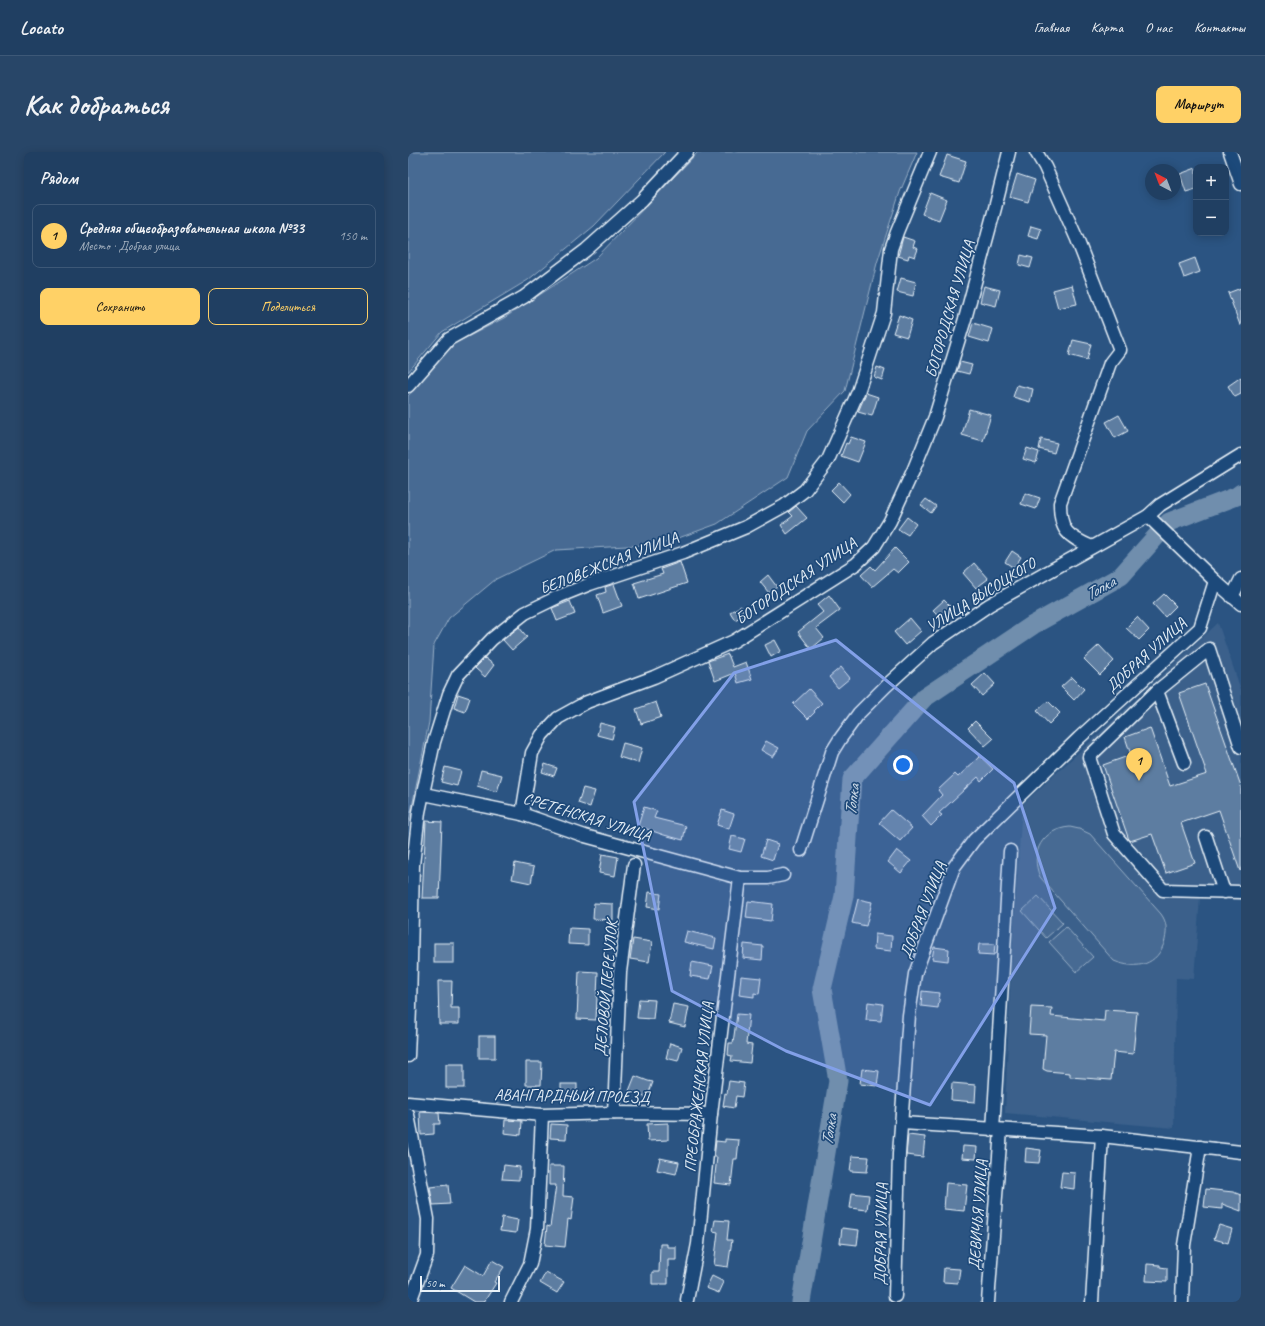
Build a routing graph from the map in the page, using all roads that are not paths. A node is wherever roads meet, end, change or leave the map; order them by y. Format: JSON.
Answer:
{"nodes":[{"id":1,"x":687,"y":152,"type":"edge"},
{"id":2,"x":930,"y":152,"type":"edge"},
{"id":3,"x":1009,"y":152,"type":"edge"},
{"id":4,"x":1036,"y":152,"type":"edge"},
{"id":5,"x":1230,"y":152,"type":"edge"},
{"id":6,"x":1241,"y":184,"type":"edge"},
{"id":7,"x":408,"y":386,"type":"edge"},
{"id":8,"x":1241,"y":455,"type":"edge"},
{"id":9,"x":1148,"y":516,"type":"junction"},
{"id":10,"x":1092,"y":547,"type":"junction"},
{"id":11,"x":1241,"y":579,"type":"edge"},
{"id":12,"x":1215,"y":581,"type":"junction"},
{"id":13,"x":1233,"y":597,"type":"edge"},
{"id":14,"x":1157,"y":691,"type":"junction"},
{"id":15,"x":1241,"y":747,"type":"edge"},
{"id":16,"x":1184,"y":763,"type":"dead end"},
{"id":17,"x":424,"y":794,"type":"junction"},
{"id":18,"x":522,"y":814,"type":"junction"},
{"id":19,"x":1206,"y":837,"type":"dead end"},
{"id":20,"x":802,"y":850,"type":"dead end"},
{"id":21,"x":1010,"y":851,"type":"dead end"},
{"id":22,"x":634,"y":865,"type":"dead end"},
{"id":23,"x":783,"y":875,"type":"dead end"},
{"id":24,"x":740,"y":878,"type":"junction"},
{"id":25,"x":1224,"y":892,"type":"junction"},
{"id":26,"x":1241,"y":892,"type":"edge"},
{"id":27,"x":408,"y":1056,"type":"edge"},
{"id":28,"x":408,"y":1103,"type":"edge"},
{"id":29,"x":614,"y":1113,"type":"junction"},
{"id":30,"x":711,"y":1114,"type":"junction"},
{"id":31,"x":542,"y":1115,"type":"junction"},
{"id":32,"x":408,"y":1116,"type":"edge"},
{"id":33,"x":902,"y":1123,"type":"junction"},
{"id":34,"x":997,"y":1130,"type":"junction"},
{"id":35,"x":1102,"y":1136,"type":"junction"},
{"id":36,"x":1200,"y":1147,"type":"junction"},
{"id":37,"x":1241,"y":1152,"type":"edge"},
{"id":38,"x":895,"y":1296,"type":"dead end"},
{"id":39,"x":687,"y":1300,"type":"dead end"},
{"id":40,"x":410,"y":1302,"type":"edge"},
{"id":41,"x":511,"y":1302,"type":"edge"},
{"id":42,"x":988,"y":1302,"type":"edge"},
{"id":43,"x":1092,"y":1302,"type":"edge"},
{"id":44,"x":1182,"y":1302,"type":"edge"}],
"edges":[{"from":1,"to":7,"type":"street"},
{"from":2,"to":17,"type":"street","name":"БЕЛОВЕЖСКАЯ УЛИЦА"},
{"from":3,"to":18,"type":"street","name":"БОГОРОДСКАЯ УЛИЦА"},
{"from":4,"to":10,"type":"street"},
{"from":5,"to":6,"type":"street"},
{"from":8,"to":9,"type":"street","name":"УЛИЦА ВЫСОЦКОГО"},
{"from":9,"to":10,"type":"street","name":"УЛИЦА ВЫСОЦКОГО"},
{"from":9,"to":12,"type":"street"},
{"from":10,"to":20,"type":"street","name":"УЛИЦА ВЫСОЦКОГО"},
{"from":11,"to":13,"type":"street"},
{"from":12,"to":13,"type":"street"},
{"from":12,"to":33,"type":"street","name":"ДОБРАЯ УЛИЦА"},
{"from":14,"to":15,"type":"street"},
{"from":14,"to":16,"type":"street"},
{"from":14,"to":25,"type":"street"},
{"from":17,"to":18,"type":"street","name":"СРЕТЕНСКАЯ УЛИЦА"},
{"from":17,"to":27,"type":"street","name":"БЕЛОВЕЖСКАЯ УЛИЦА"},
{"from":18,"to":24,"type":"street","name":"СРЕТЕНСКАЯ УЛИЦА"},
{"from":19,"to":25,"type":"street"},
{"from":21,"to":34,"type":"street","name":"ДЕВИЧЬЯ УЛИЦА"},
{"from":22,"to":29,"type":"street","name":"ДЕЛОВОЙ ПЕРЕУЛОК"},
{"from":23,"to":24,"type":"street","name":"СРЕТЕНСКАЯ УЛИЦА"},
{"from":24,"to":30,"type":"street","name":"ПРЕОБРАЖЕНСКАЯ УЛИЦА"},
{"from":25,"to":26,"type":"street"},
{"from":28,"to":31,"type":"street","name":"АВАНГАРДНЫЙ ПРОЕЗД"},
{"from":29,"to":30,"type":"street","name":"АВАНГАРДНЫЙ ПРОЕЗД"},
{"from":29,"to":31,"type":"street","name":"АВАНГАРДНЫЙ ПРОЕЗД"},
{"from":30,"to":39,"type":"street","name":"ПРЕОБРАЖЕНСКАЯ УЛИЦА"},
{"from":31,"to":41,"type":"street"},
{"from":32,"to":40,"type":"street"},
{"from":33,"to":34,"type":"street"},
{"from":33,"to":38,"type":"street","name":"ДОБРАЯ УЛИЦА"},
{"from":34,"to":35,"type":"street"},
{"from":34,"to":42,"type":"street","name":"ДЕВИЧЬЯ УЛИЦА"},
{"from":35,"to":36,"type":"street"},
{"from":35,"to":43,"type":"street"},
{"from":36,"to":37,"type":"street"},
{"from":36,"to":44,"type":"street"}]}
